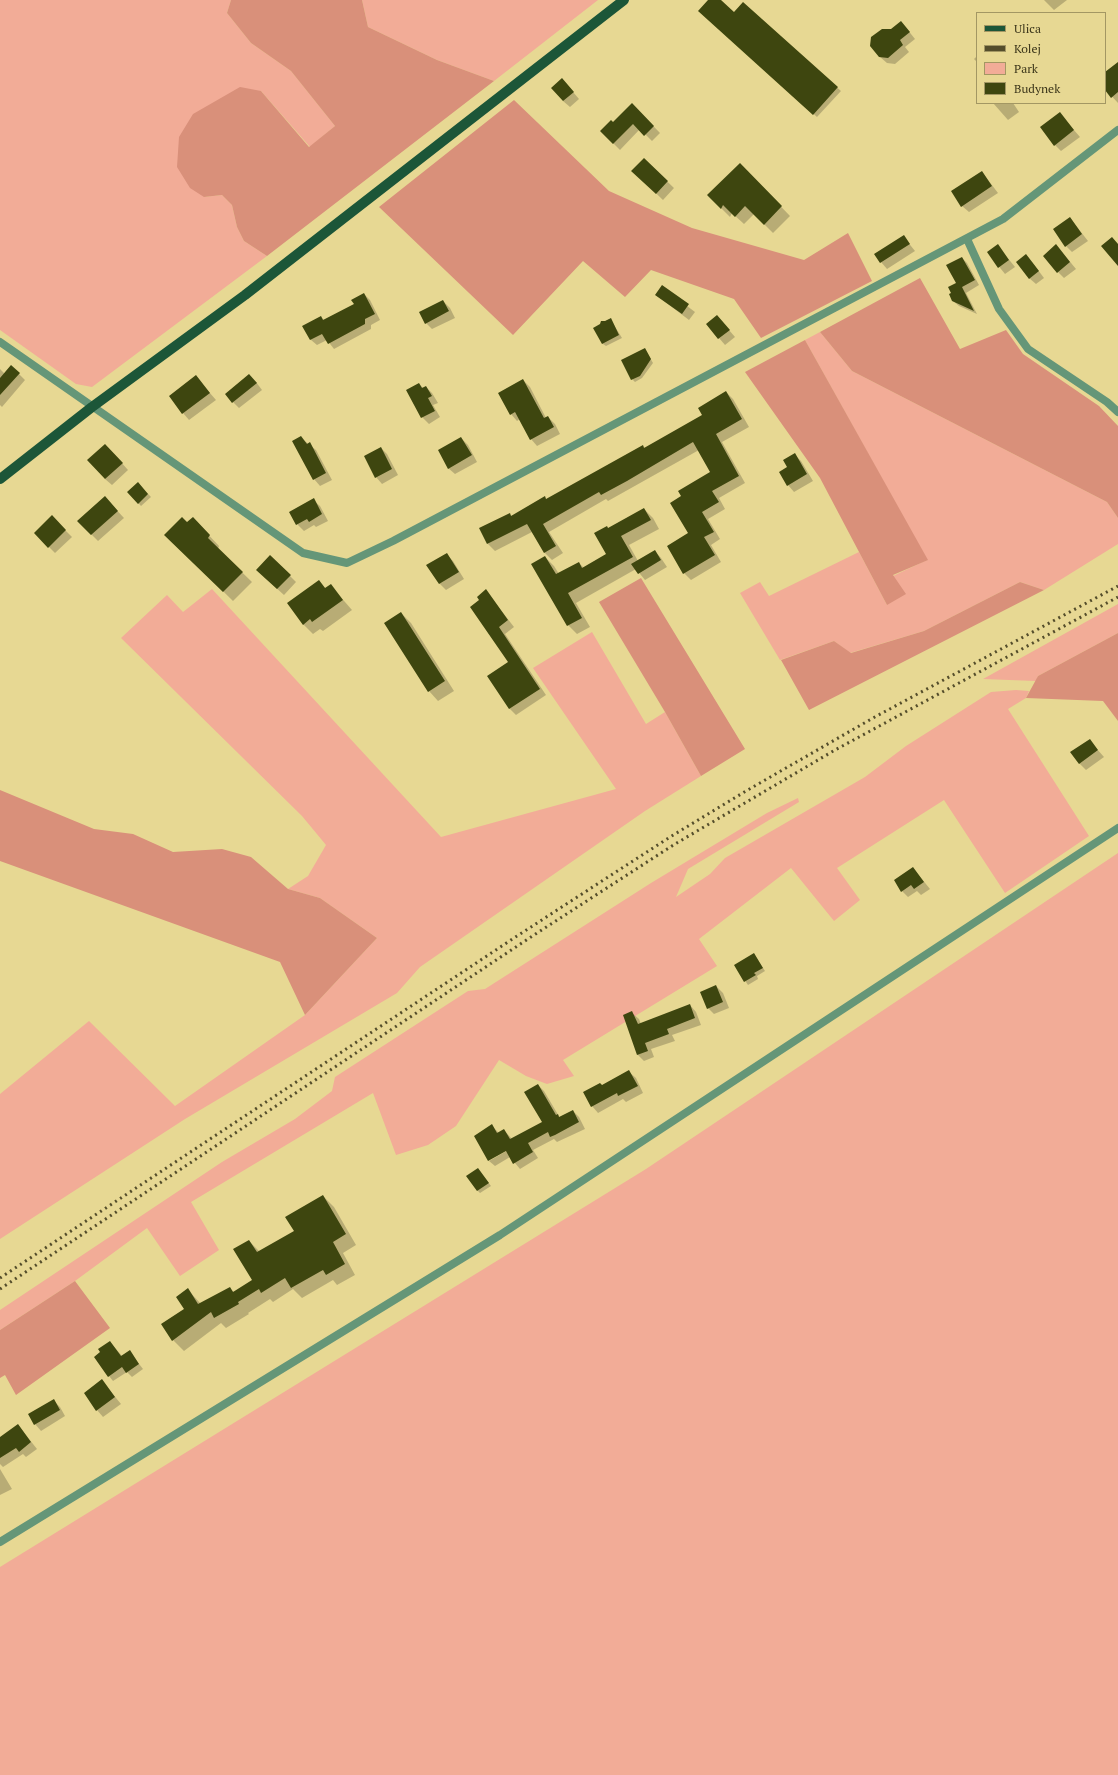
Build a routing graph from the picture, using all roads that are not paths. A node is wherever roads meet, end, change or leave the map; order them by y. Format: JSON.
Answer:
{"nodes":[{"id":1,"x":624,"y":0,"type":"edge"},
{"id":2,"x":1118,"y":130,"type":"edge"},
{"id":3,"x":967,"y":239,"type":"junction"},
{"id":4,"x":0,"y":342,"type":"edge"},
{"id":5,"x":92,"y":407,"type":"junction"},
{"id":6,"x":1118,"y":412,"type":"edge"},
{"id":7,"x":0,"y":479,"type":"edge"},
{"id":8,"x":1118,"y":828,"type":"edge"},
{"id":9,"x":0,"y":1542,"type":"edge"}],
"edges":[{"from":1,"to":5,"type":"main road"},
{"from":2,"to":3,"type":"street"},
{"from":3,"to":5,"type":"street"},
{"from":3,"to":6,"type":"street"},
{"from":4,"to":5,"type":"street"},
{"from":5,"to":7,"type":"main road"},
{"from":8,"to":9,"type":"street"}]}
